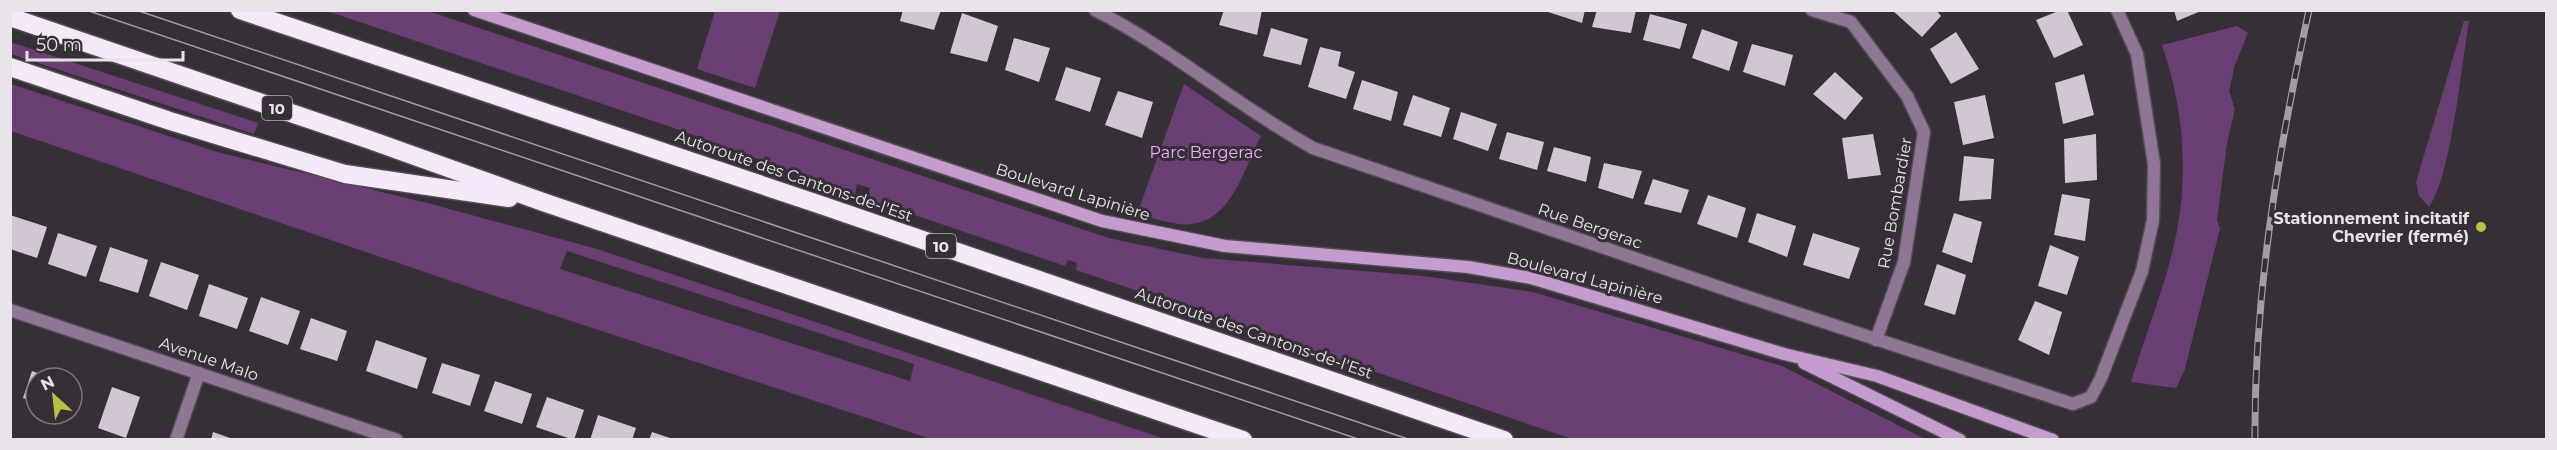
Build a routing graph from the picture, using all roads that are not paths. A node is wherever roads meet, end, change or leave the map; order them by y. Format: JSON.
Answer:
{"nodes":[{"id":1,"x":240,"y":10,"type":"edge"},
{"id":2,"x":474,"y":10,"type":"edge"},
{"id":3,"x":1095,"y":10,"type":"edge"},
{"id":4,"x":1812,"y":10,"type":"edge"},
{"id":5,"x":2117,"y":10,"type":"edge"},
{"id":6,"x":10,"y":17,"type":"edge"},
{"id":7,"x":10,"y":67,"type":"edge"},
{"id":8,"x":543,"y":202,"type":"junction"},
{"id":9,"x":10,"y":310,"type":"edge"},
{"id":10,"x":1876,"y":340,"type":"junction"},
{"id":11,"x":1784,"y":354,"type":"junction"},
{"id":12,"x":199,"y":373,"type":"junction"},
{"id":13,"x":176,"y":440,"type":"edge"},
{"id":14,"x":397,"y":440,"type":"edge"},
{"id":15,"x":1243,"y":440,"type":"edge"},
{"id":16,"x":1504,"y":440,"type":"edge"},
{"id":17,"x":1960,"y":440,"type":"edge"},
{"id":18,"x":2053,"y":440,"type":"edge"}],
"edges":[{"from":1,"to":16,"type":"highway","name":"Autoroute des Cantons-de-l'Est","number":"10"},
{"from":2,"to":11,"type":"main road","name":"Boulevard Lapinière"},
{"from":3,"to":10,"type":"street","name":"Rue Bergerac"},
{"from":4,"to":10,"type":"street","name":"Rue Bombardier"},
{"from":5,"to":10,"type":"street","name":"Rue Bergerac"},
{"from":6,"to":8,"type":"highway","number":"10"},
{"from":7,"to":8,"type":"highway"},
{"from":8,"to":15,"type":"highway","number":"10"},
{"from":9,"to":12,"type":"street","name":"Avenue Malo"},
{"from":11,"to":17,"type":"main road","name":"Boulevard Lapinière"},
{"from":11,"to":18,"type":"main road","name":"Boulevard Lapinière"},
{"from":12,"to":13,"type":"street"},
{"from":12,"to":14,"type":"street","name":"Avenue Malo"}]}
